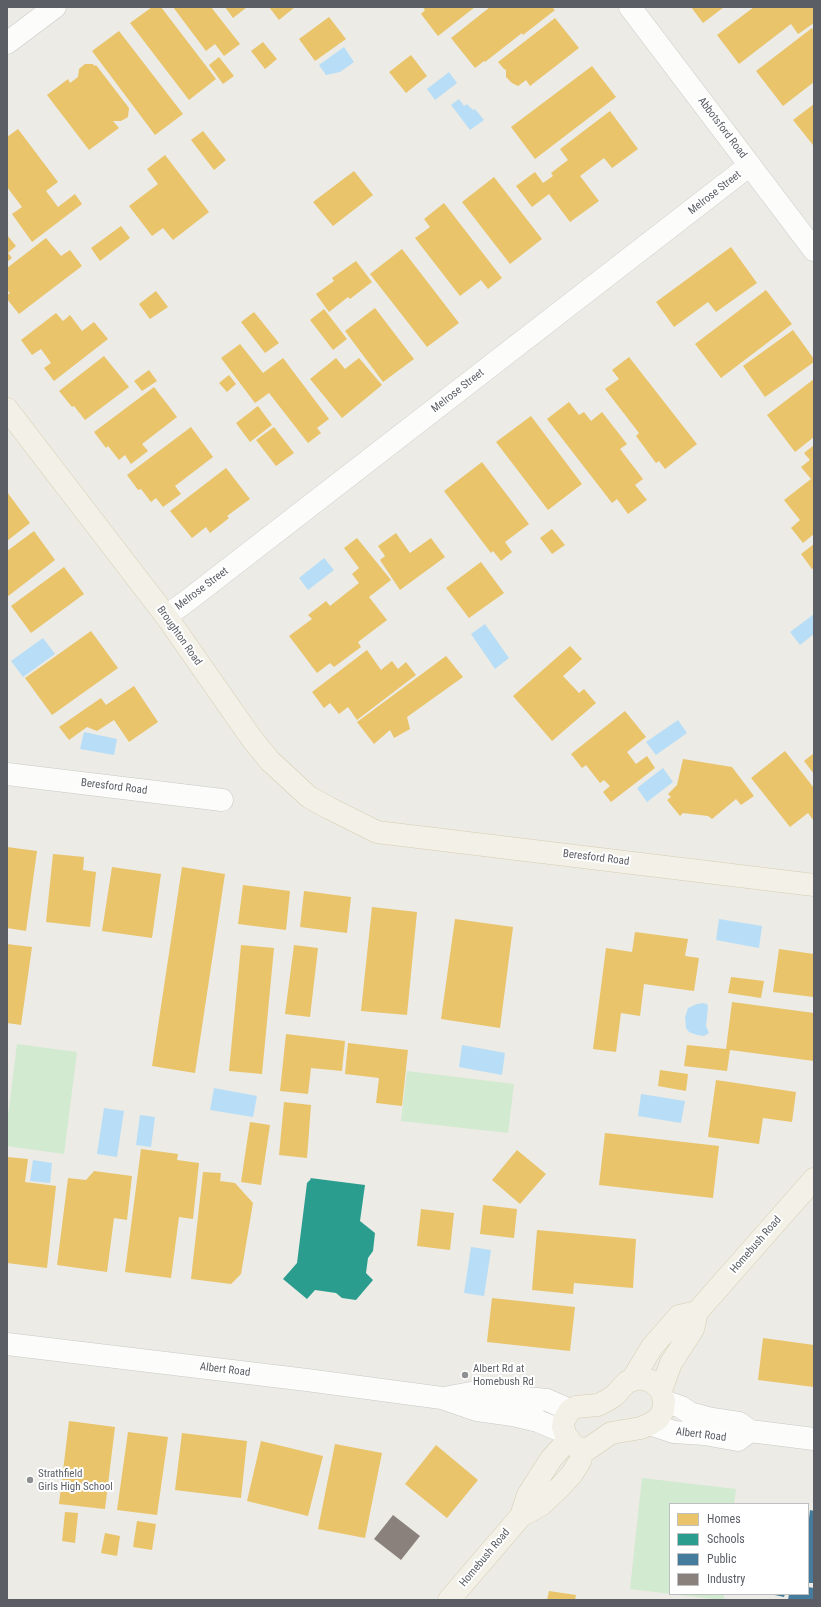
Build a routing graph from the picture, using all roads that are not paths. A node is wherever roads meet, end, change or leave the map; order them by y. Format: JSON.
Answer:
{"nodes":[{"id":1,"x":55,"y":7,"type":"edge"},
{"id":2,"x":630,"y":7,"type":"edge"},
{"id":3,"x":7,"y":43,"type":"edge"},
{"id":4,"x":750,"y":165,"type":"junction"},
{"id":5,"x":814,"y":250,"type":"edge"},
{"id":6,"x":7,"y":409,"type":"edge"},
{"id":7,"x":166,"y":616,"type":"junction"},
{"id":8,"x":7,"y":774,"type":"edge"},
{"id":9,"x":222,"y":800,"type":"dead end"},
{"id":10,"x":377,"y":832,"type":"joint"},
{"id":11,"x":814,"y":885,"type":"edge"},
{"id":12,"x":814,"y":1178,"type":"edge"},
{"id":13,"x":697,"y":1312,"type":"junction"},
{"id":14,"x":7,"y":1344,"type":"edge"},
{"id":15,"x":632,"y":1380,"type":"junction"},
{"id":16,"x":663,"y":1395,"type":"junction"},
{"id":17,"x":442,"y":1398,"type":"junction"},
{"id":18,"x":570,"y":1410,"type":"junction"},
{"id":19,"x":650,"y":1424,"type":"junction"},
{"id":20,"x":750,"y":1431,"type":"junction"},
{"id":21,"x":814,"y":1439,"type":"edge"},
{"id":22,"x":572,"y":1440,"type":"junction"},
{"id":23,"x":449,"y":1600,"type":"edge"}],
"edges":[{"from":1,"to":3,"type":"street"},
{"from":2,"to":4,"type":"street","name":"Abbotsford Road"},
{"from":4,"to":5,"type":"street","name":"Abbotsford Road"},
{"from":4,"to":7,"type":"street","name":"Melrose Street"},
{"from":6,"to":7,"type":"main road","name":"Broughton Road"},
{"from":7,"to":10,"type":"main road","name":"Broughton Road"},
{"from":8,"to":9,"type":"street","name":"Beresford Road"},
{"from":10,"to":11,"type":"main road","name":"Beresford Road"},
{"from":12,"to":13,"type":"main road","name":"Homebush Road"},
{"from":13,"to":15,"type":"main road"},
{"from":13,"to":16,"type":"main road","name":"Homebush Road"},
{"from":14,"to":17,"type":"street","name":"Albert Road"},
{"from":15,"to":16,"type":"main road"},
{"from":15,"to":18,"type":"main road"},
{"from":16,"to":19,"type":"main road","name":"Homebush Road"},
{"from":16,"to":20,"type":"street","name":"Albert Road"},
{"from":17,"to":18,"type":"street","name":"Albert Road"},
{"from":17,"to":22,"type":"street","name":"Albert Road"},
{"from":18,"to":22,"type":"main road","name":"Homebush Road"},
{"from":19,"to":20,"type":"street","name":"Albert Road"},
{"from":19,"to":22,"type":"main road"},
{"from":20,"to":21,"type":"street","name":"Albert Road"},
{"from":22,"to":23,"type":"main road","name":"Homebush Road"}]}
